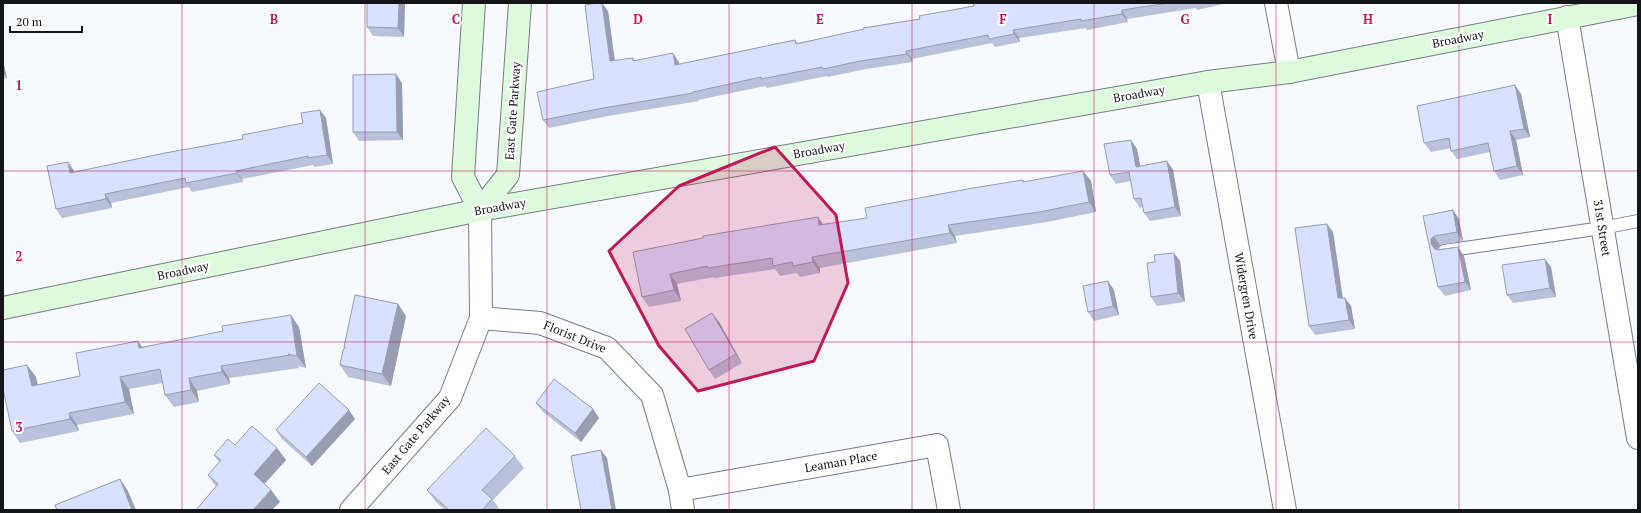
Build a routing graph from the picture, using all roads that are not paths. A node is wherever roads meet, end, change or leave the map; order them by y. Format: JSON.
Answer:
{"nodes":[{"id":1,"x":474,"y":3,"type":"edge"},
{"id":2,"x":520,"y":3,"type":"edge"},
{"id":3,"x":1276,"y":3,"type":"edge"},
{"id":4,"x":1638,"y":4,"type":"edge"},
{"id":5,"x":1567,"y":17,"type":"junction"},
{"id":6,"x":1289,"y":72,"type":"junction"},
{"id":7,"x":1208,"y":82,"type":"junction"},
{"id":8,"x":480,"y":210,"type":"junction"},
{"id":9,"x":1638,"y":221,"type":"edge"},
{"id":10,"x":1602,"y":228,"type":"junction"},
{"id":11,"x":1444,"y":251,"type":"edge"},
{"id":12,"x":3,"y":308,"type":"edge"},
{"id":13,"x":481,"y":318,"type":"junction"},
{"id":14,"x":1638,"y":438,"type":"edge"},
{"id":15,"x":681,"y":500,"type":"edge"},
{"id":16,"x":351,"y":510,"type":"edge"},
{"id":17,"x":949,"y":510,"type":"edge"},
{"id":18,"x":1284,"y":510,"type":"edge"}],
"edges":[{"from":1,"to":8,"type":"main road","name":"East Gate Parkway"},
{"from":2,"to":8,"type":"main road","name":"East Gate Parkway"},
{"from":3,"to":6,"type":"street"},
{"from":4,"to":5,"type":"main road","name":"Broadway"},
{"from":5,"to":6,"type":"main road","name":"Broadway"},
{"from":5,"to":10,"type":"street","name":"31st Street"},
{"from":6,"to":7,"type":"main road","name":"Broadway"},
{"from":7,"to":8,"type":"main road","name":"Broadway"},
{"from":7,"to":18,"type":"street","name":"Widergren Drive"},
{"from":8,"to":12,"type":"main road","name":"Broadway"},
{"from":8,"to":13,"type":"street","name":"East Gate Parkway"},
{"from":9,"to":10,"type":"lane"},
{"from":10,"to":11,"type":"lane"},
{"from":10,"to":14,"type":"street","name":"31st Street"},
{"from":13,"to":15,"type":"street","name":"Florist Drive"},
{"from":13,"to":16,"type":"street","name":"East Gate Parkway"},
{"from":15,"to":17,"type":"street","name":"Leaman Place"}]}
